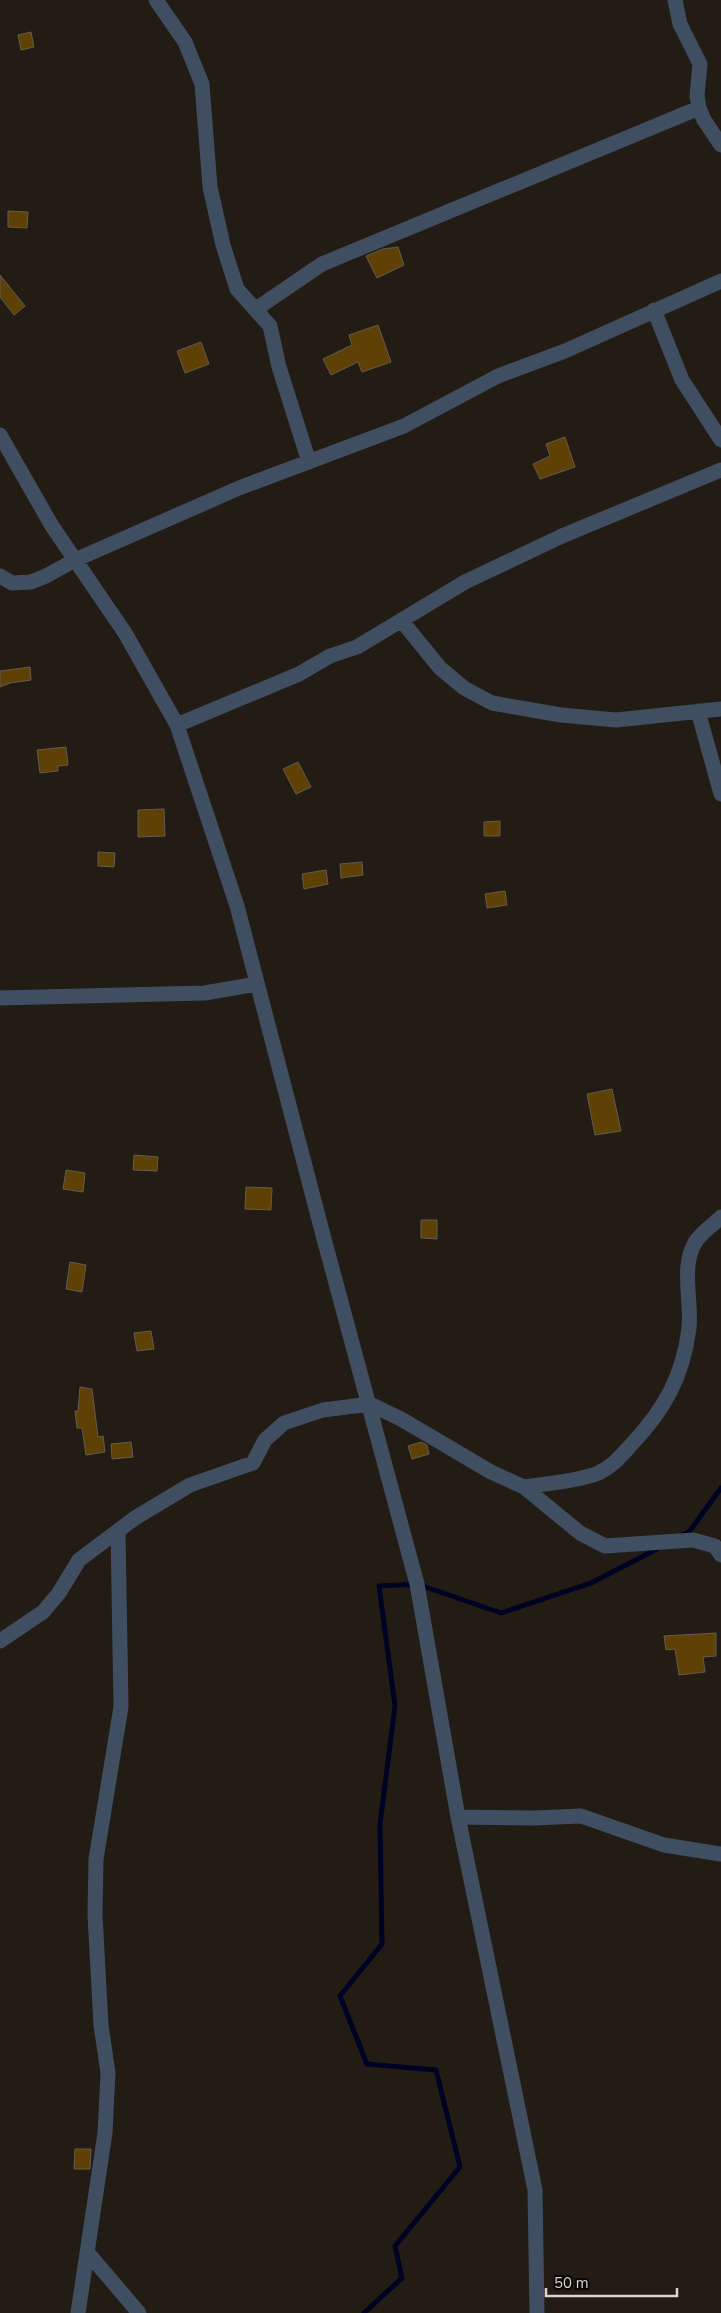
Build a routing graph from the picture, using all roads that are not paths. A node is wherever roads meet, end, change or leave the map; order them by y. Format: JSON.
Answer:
{"nodes":[{"id":1,"x":156,"y":0,"type":"edge"},
{"id":2,"x":675,"y":0,"type":"edge"},
{"id":3,"x":698,"y":108,"type":"junction"},
{"id":4,"x":721,"y":145,"type":"edge"},
{"id":5,"x":721,"y":281,"type":"edge"},
{"id":6,"x":256,"y":309,"type":"junction"},
{"id":7,"x":654,"y":310,"type":"junction"},
{"id":8,"x":0,"y":435,"type":"edge"},
{"id":9,"x":721,"y":440,"type":"edge"},
{"id":10,"x":309,"y":462,"type":"junction"},
{"id":11,"x":721,"y":470,"type":"edge"},
{"id":12,"x":76,"y":560,"type":"junction"},
{"id":13,"x":0,"y":576,"type":"edge"},
{"id":14,"x":402,"y":620,"type":"junction"},
{"id":15,"x":721,"y":709,"type":"edge"},
{"id":16,"x":698,"y":711,"type":"junction"},
{"id":17,"x":177,"y":725,"type":"junction"},
{"id":18,"x":721,"y":794,"type":"edge"},
{"id":19,"x":257,"y":984,"type":"junction"},
{"id":20,"x":0,"y":998,"type":"edge"},
{"id":21,"x":721,"y":1218,"type":"edge"},
{"id":22,"x":370,"y":1404,"type":"junction"},
{"id":23,"x":524,"y":1487,"type":"junction"},
{"id":24,"x":118,"y":1531,"type":"junction"},
{"id":25,"x":721,"y":1555,"type":"edge"},
{"id":26,"x":0,"y":1641,"type":"edge"},
{"id":27,"x":458,"y":1817,"type":"junction"},
{"id":28,"x":721,"y":1854,"type":"edge"},
{"id":29,"x":88,"y":2253,"type":"junction"},
{"id":30,"x":78,"y":2313,"type":"edge"},
{"id":31,"x":139,"y":2313,"type":"edge"},
{"id":32,"x":537,"y":2313,"type":"edge"}],
"edges":[{"from":1,"to":6,"type":"street"},
{"from":2,"to":3,"type":"street"},
{"from":3,"to":4,"type":"street"},
{"from":3,"to":6,"type":"street"},
{"from":5,"to":7,"type":"street"},
{"from":6,"to":10,"type":"street"},
{"from":7,"to":9,"type":"street"},
{"from":7,"to":10,"type":"street"},
{"from":8,"to":12,"type":"street"},
{"from":10,"to":12,"type":"street"},
{"from":11,"to":14,"type":"street"},
{"from":12,"to":13,"type":"street"},
{"from":12,"to":17,"type":"street"},
{"from":14,"to":16,"type":"street"},
{"from":14,"to":17,"type":"street"},
{"from":15,"to":16,"type":"street"},
{"from":16,"to":18,"type":"street"},
{"from":17,"to":19,"type":"street"},
{"from":19,"to":20,"type":"street"},
{"from":19,"to":22,"type":"street"},
{"from":21,"to":23,"type":"street"},
{"from":22,"to":23,"type":"street"},
{"from":22,"to":24,"type":"street"},
{"from":22,"to":27,"type":"street"},
{"from":23,"to":25,"type":"street"},
{"from":24,"to":26,"type":"street"},
{"from":24,"to":29,"type":"street"},
{"from":27,"to":28,"type":"street"},
{"from":27,"to":32,"type":"street"},
{"from":29,"to":30,"type":"street"},
{"from":29,"to":31,"type":"street"}]}
